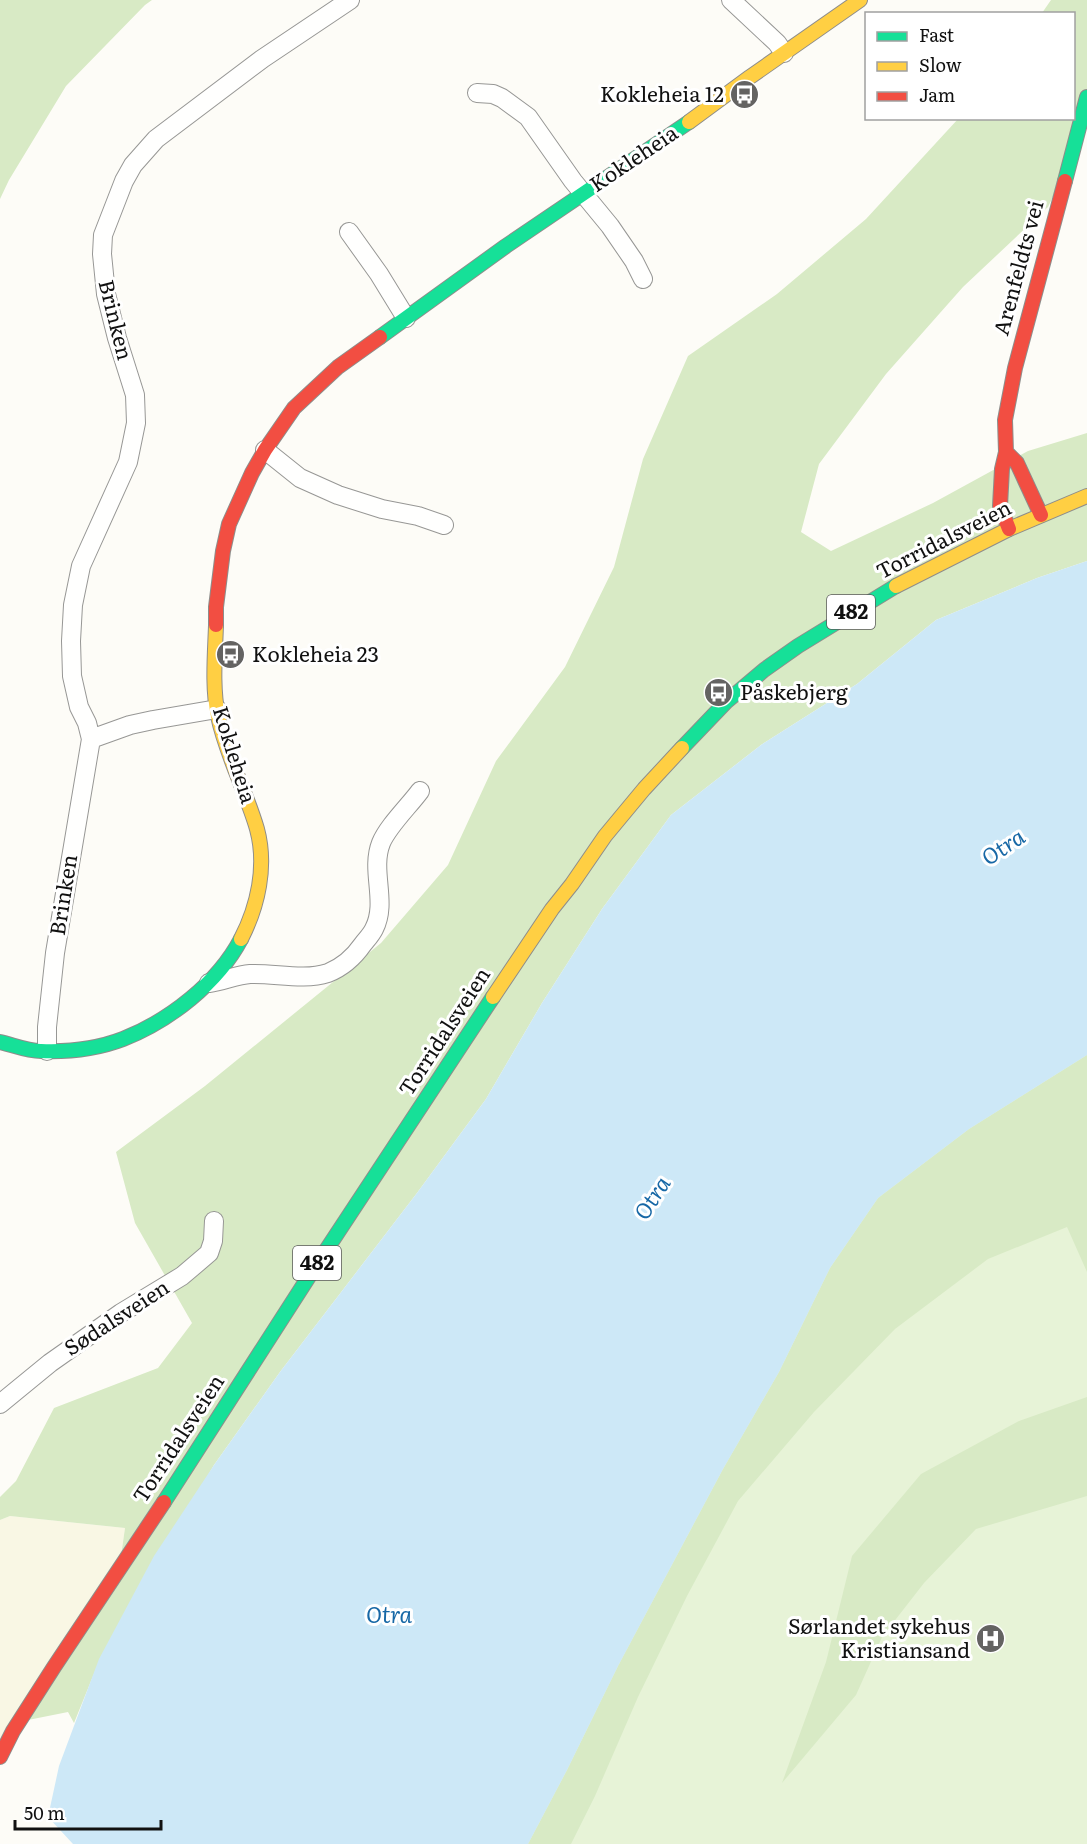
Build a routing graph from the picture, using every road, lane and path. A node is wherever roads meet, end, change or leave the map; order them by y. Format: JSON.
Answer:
{"nodes":[{"id":1,"x":350,"y":0,"type":"edge"},
{"id":2,"x":731,"y":0,"type":"edge"},
{"id":3,"x":860,"y":0,"type":"edge"},
{"id":4,"x":784,"y":53,"type":"junction"},
{"id":5,"x":477,"y":93,"type":"dead end"},
{"id":6,"x":1087,"y":97,"type":"edge"},
{"id":7,"x":583,"y":193,"type":"junction"},
{"id":8,"x":349,"y":232,"type":"dead end"},
{"id":9,"x":643,"y":279,"type":"dead end"},
{"id":10,"x":406,"y":318,"type":"junction"},
{"id":11,"x":265,"y":450,"type":"junction"},
{"id":12,"x":1006,"y":452,"type":"junction"},
{"id":13,"x":1087,"y":496,"type":"edge"},
{"id":14,"x":1041,"y":515,"type":"junction"},
{"id":15,"x":444,"y":525,"type":"dead end"},
{"id":16,"x":1009,"y":529,"type":"junction"},
{"id":17,"x":217,"y":709,"type":"junction"},
{"id":18,"x":90,"y":739,"type":"junction"},
{"id":19,"x":420,"y":791,"type":"dead end"},
{"id":20,"x":209,"y":983,"type":"junction"},
{"id":21,"x":0,"y":1042,"type":"edge"},
{"id":22,"x":47,"y":1051,"type":"junction"},
{"id":23,"x":214,"y":1221,"type":"dead end"},
{"id":24,"x":0,"y":1404,"type":"edge"},
{"id":25,"x":0,"y":1756,"type":"edge"}],
"edges":[{"from":1,"to":18,"type":"street","name":"Brinken"},
{"from":2,"to":4,"type":"street"},
{"from":3,"to":4,"type":"street","name":"Kokleheia"},
{"from":4,"to":7,"type":"street","name":"Kokleheia"},
{"from":5,"to":7,"type":"street","name":"Kokleheia"},
{"from":6,"to":12,"type":"street","name":"Arenfeldts vei"},
{"from":7,"to":9,"type":"street","name":"Kokleheia"},
{"from":7,"to":10,"type":"street","name":"Kokleheia"},
{"from":8,"to":10,"type":"street"},
{"from":10,"to":11,"type":"street","name":"Kokleheia"},
{"from":11,"to":15,"type":"street"},
{"from":11,"to":17,"type":"street","name":"Kokleheia"},
{"from":12,"to":14,"type":"street"},
{"from":12,"to":16,"type":"street","name":"Arenfeldts vei"},
{"from":13,"to":14,"type":"street","name":"Torridalsveien","number":"482"},
{"from":14,"to":16,"type":"street","name":"Torridalsveien","number":"482"},
{"from":16,"to":25,"type":"street","name":"Torridalsveien","number":"482"},
{"from":17,"to":18,"type":"street"},
{"from":17,"to":20,"type":"street","name":"Kokleheia"},
{"from":18,"to":22,"type":"street","name":"Brinken"},
{"from":19,"to":20,"type":"street","name":"Kokleheia"},
{"from":20,"to":22,"type":"street","name":"Kokleheia"},
{"from":21,"to":22,"type":"street","name":"Kokleheia"},
{"from":23,"to":24,"type":"street","name":"Sødalsveien"}]}
